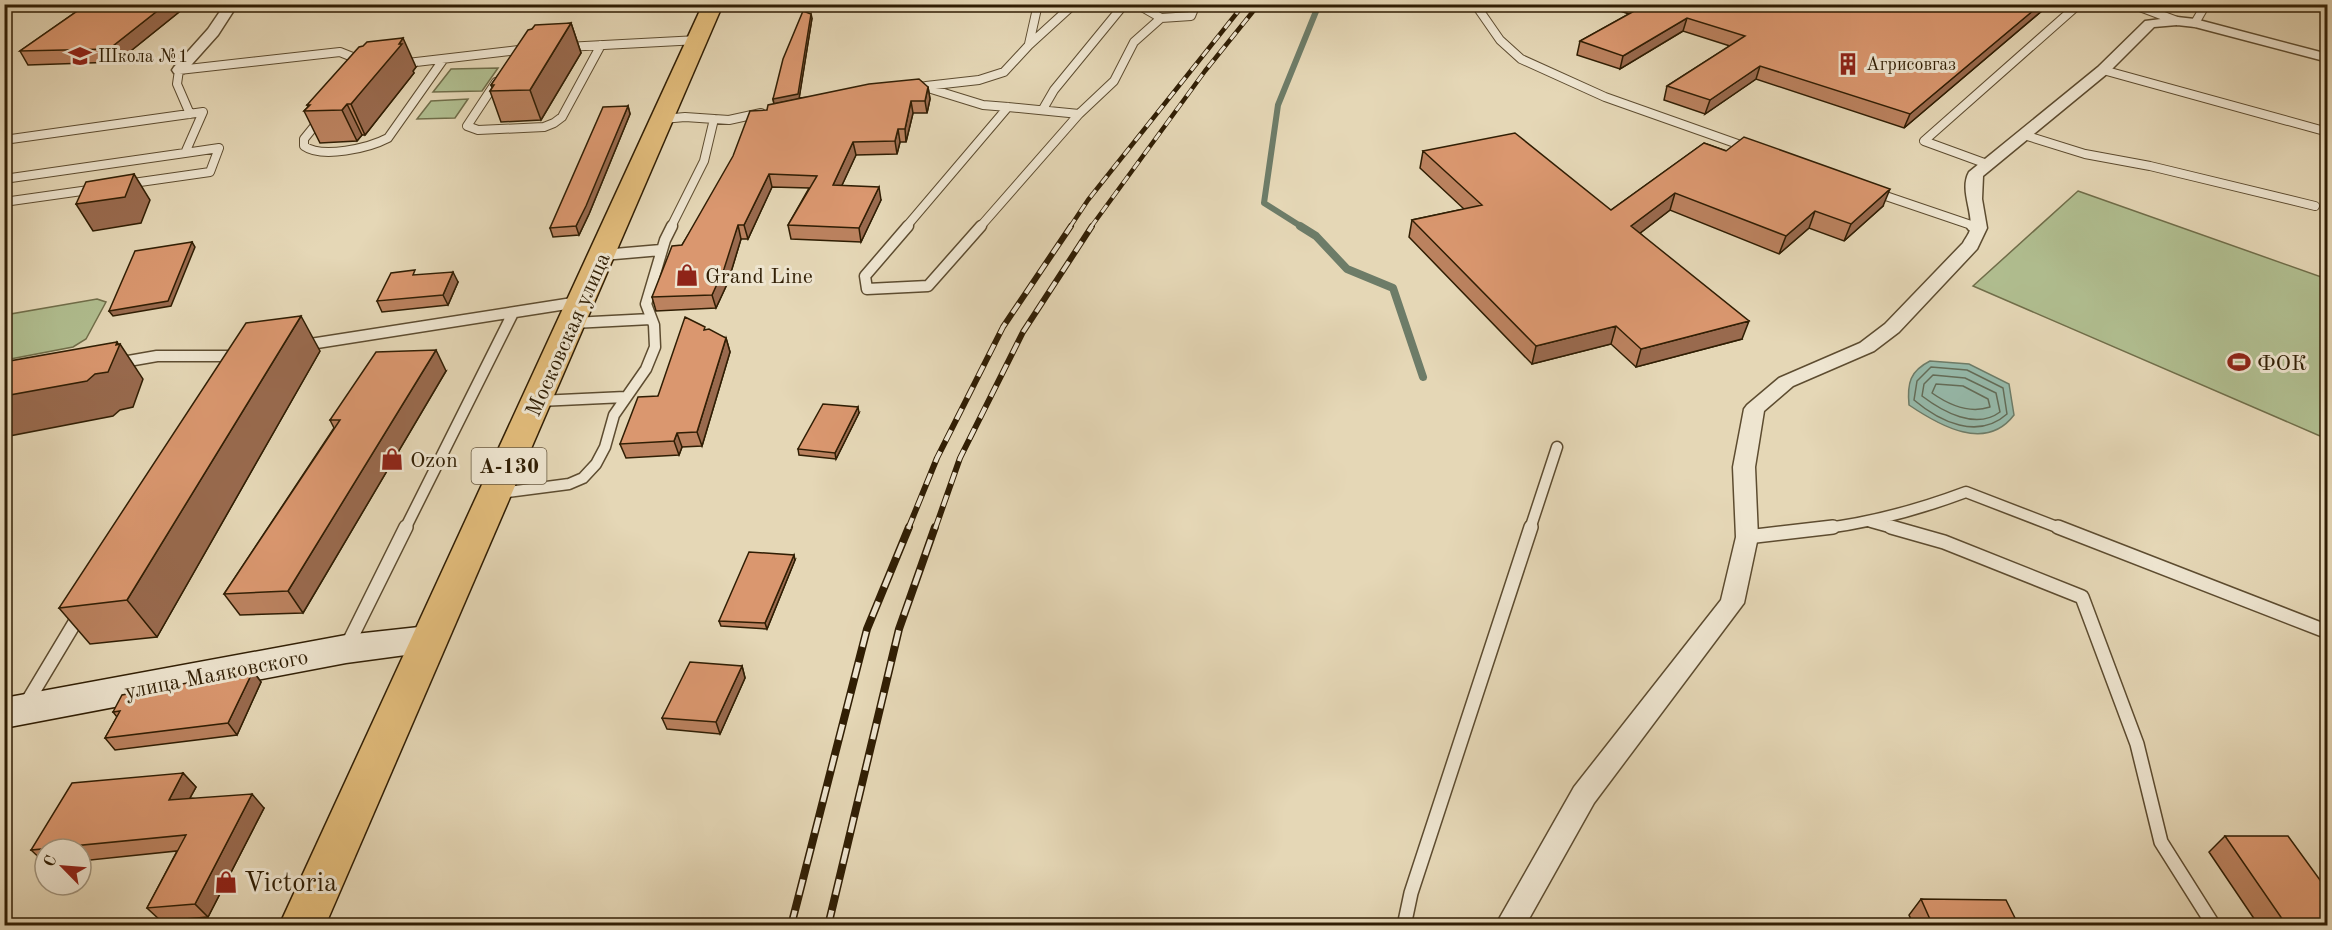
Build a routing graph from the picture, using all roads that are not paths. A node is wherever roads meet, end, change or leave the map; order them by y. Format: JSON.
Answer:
{"nodes":[{"id":1,"x":232,"y":4,"type":"edge"},
{"id":2,"x":713,"y":4,"type":"edge"},
{"id":3,"x":1038,"y":4,"type":"edge"},
{"id":4,"x":1074,"y":4,"type":"edge"},
{"id":5,"x":1196,"y":4,"type":"edge"},
{"id":6,"x":1475,"y":4,"type":"edge"},
{"id":7,"x":2079,"y":4,"type":"edge"},
{"id":8,"x":2132,"y":4,"type":"edge"},
{"id":9,"x":2206,"y":4,"type":"edge"},
{"id":10,"x":1142,"y":6,"type":"edge"},
{"id":11,"x":1161,"y":18,"type":"junction"},
{"id":12,"x":2186,"y":22,"type":"junction"},
{"id":13,"x":698,"y":40,"type":"junction"},
{"id":14,"x":601,"y":45,"type":"junction"},
{"id":15,"x":1029,"y":45,"type":"junction"},
{"id":16,"x":554,"y":48,"type":"edge"},
{"id":17,"x":530,"y":49,"type":"edge"},
{"id":18,"x":519,"y":50,"type":"junction"},
{"id":19,"x":2328,"y":58,"type":"edge"},
{"id":20,"x":512,"y":59,"type":"edge"},
{"id":21,"x":442,"y":60,"type":"junction"},
{"id":22,"x":386,"y":65,"type":"edge"},
{"id":23,"x":375,"y":66,"type":"edge"},
{"id":24,"x":364,"y":68,"type":"junction"},
{"id":25,"x":179,"y":70,"type":"junction"},
{"id":26,"x":2103,"y":70,"type":"junction"},
{"id":27,"x":356,"y":76,"type":"edge"},
{"id":28,"x":499,"y":78,"type":"edge"},
{"id":29,"x":906,"y":85,"type":"edge"},
{"id":30,"x":922,"y":86,"type":"junction"},
{"id":31,"x":1008,"y":107,"type":"junction"},
{"id":32,"x":1043,"y":109,"type":"junction"},
{"id":33,"x":326,"y":112,"type":"edge"},
{"id":34,"x":770,"y":112,"type":"edge"},
{"id":35,"x":190,"y":114,"type":"junction"},
{"id":36,"x":1079,"y":114,"type":"junction"},
{"id":37,"x":663,"y":119,"type":"junction"},
{"id":38,"x":714,"y":119,"type":"junction"},
{"id":39,"x":2328,"y":132,"type":"edge"},
{"id":40,"x":2024,"y":135,"type":"junction"},
{"id":41,"x":4,"y":140,"type":"edge"},
{"id":42,"x":1761,"y":152,"type":"edge"},
{"id":43,"x":185,"y":153,"type":"junction"},
{"id":44,"x":1987,"y":165,"type":"junction"},
{"id":45,"x":4,"y":179,"type":"edge"},
{"id":46,"x":118,"y":185,"type":"edge"},
{"id":47,"x":107,"y":187,"type":"edge"},
{"id":48,"x":1861,"y":187,"type":"edge"},
{"id":49,"x":4,"y":202,"type":"edge"},
{"id":50,"x":2315,"y":206,"type":"dead end"},
{"id":51,"x":1979,"y":228,"type":"junction"},
{"id":52,"x":661,"y":250,"type":"junction"},
{"id":53,"x":603,"y":255,"type":"junction"},
{"id":54,"x":577,"y":312,"type":"junction"},
{"id":55,"x":513,"y":313,"type":"junction"},
{"id":56,"x":651,"y":319,"type":"junction"},
{"id":57,"x":290,"y":348,"type":"edge"},
{"id":58,"x":235,"y":359,"type":"edge"},
{"id":59,"x":110,"y":364,"type":"edge"},
{"id":60,"x":625,"y":398,"type":"junction"},
{"id":61,"x":538,"y":401,"type":"junction"},
{"id":62,"x":1557,"y":447,"type":"dead end"},
{"id":63,"x":496,"y":494,"type":"junction"},
{"id":64,"x":1870,"y":521,"type":"junction"},
{"id":65,"x":1747,"y":537,"type":"junction"},
{"id":66,"x":83,"y":608,"type":"edge"},
{"id":67,"x":2328,"y":632,"type":"edge"},
{"id":68,"x":428,"y":639,"type":"junction"},
{"id":69,"x":346,"y":649,"type":"junction"},
{"id":70,"x":14,"y":711,"type":"edge"},
{"id":71,"x":302,"y":926,"type":"edge"},
{"id":72,"x":1404,"y":926,"type":"edge"},
{"id":73,"x":1509,"y":926,"type":"edge"},
{"id":74,"x":2214,"y":926,"type":"edge"}],
"edges":[{"from":1,"to":25,"type":"street"},
{"from":2,"to":13,"type":"main road","name":"Московская улица","number":"А-130"},
{"from":3,"to":15,"type":"lane"},
{"from":4,"to":15,"type":"lane"},
{"from":5,"to":11,"type":"lane"},
{"from":6,"to":42,"type":"lane"},
{"from":7,"to":44,"type":"lane"},
{"from":8,"to":12,"type":"lane"},
{"from":9,"to":12,"type":"lane"},
{"from":10,"to":11,"type":"lane"},
{"from":10,"to":32,"type":"lane"},
{"from":11,"to":36,"type":"lane"},
{"from":12,"to":19,"type":"street"},
{"from":12,"to":26,"type":"street"},
{"from":13,"to":14,"type":"lane"},
{"from":13,"to":37,"type":"main road","name":"Московская улица","number":"А-130"},
{"from":14,"to":16,"type":"lane"},
{"from":14,"to":28,"type":"lane"},
{"from":15,"to":30,"type":"lane"},
{"from":17,"to":18,"type":"lane"},
{"from":18,"to":20,"type":"lane"},
{"from":18,"to":21,"type":"lane"},
{"from":21,"to":22,"type":"lane"},
{"from":21,"to":33,"type":"lane"},
{"from":23,"to":24,"type":"lane"},
{"from":24,"to":25,"type":"lane"},
{"from":24,"to":27,"type":"lane"},
{"from":25,"to":35,"type":"lane"},
{"from":26,"to":39,"type":"lane"},
{"from":26,"to":40,"type":"street"},
{"from":29,"to":30,"type":"lane"},
{"from":30,"to":31,"type":"lane"},
{"from":31,"to":32,"type":"lane"},
{"from":31,"to":36,"type":"lane"},
{"from":32,"to":36,"type":"lane"},
{"from":34,"to":38,"type":"lane"},
{"from":35,"to":41,"type":"lane"},
{"from":35,"to":43,"type":"lane"},
{"from":37,"to":38,"type":"lane"},
{"from":37,"to":53,"type":"main road","name":"Московская улица","number":"А-130"},
{"from":38,"to":52,"type":"lane"},
{"from":40,"to":44,"type":"street"},
{"from":40,"to":50,"type":"lane"},
{"from":43,"to":45,"type":"lane"},
{"from":43,"to":46,"type":"lane"},
{"from":44,"to":51,"type":"street"},
{"from":47,"to":49,"type":"lane"},
{"from":48,"to":51,"type":"lane"},
{"from":51,"to":65,"type":"street"},
{"from":52,"to":53,"type":"lane"},
{"from":52,"to":56,"type":"lane"},
{"from":53,"to":54,"type":"main road","name":"Московская улица","number":"А-130"},
{"from":54,"to":55,"type":"lane"},
{"from":54,"to":56,"type":"lane"},
{"from":54,"to":61,"type":"main road","name":"Московская улица","number":"А-130"},
{"from":55,"to":57,"type":"lane"},
{"from":55,"to":69,"type":"lane"},
{"from":56,"to":60,"type":"lane"},
{"from":58,"to":59,"type":"lane"},
{"from":60,"to":61,"type":"lane"},
{"from":60,"to":63,"type":"lane"},
{"from":61,"to":63,"type":"main road","name":"Московская улица","number":"А-130"},
{"from":62,"to":72,"type":"lane"},
{"from":63,"to":68,"type":"main road","name":"Московская улица","number":"А-130"},
{"from":64,"to":65,"type":"lane"},
{"from":64,"to":67,"type":"lane"},
{"from":64,"to":74,"type":"lane"},
{"from":65,"to":73,"type":"street"},
{"from":66,"to":70,"type":"lane"},
{"from":68,"to":69,"type":"street","name":"улица Маяковского"},
{"from":68,"to":71,"type":"main road","name":"Московская улица","number":"А-130"},
{"from":69,"to":70,"type":"street","name":"улица Маяковского"}]}
